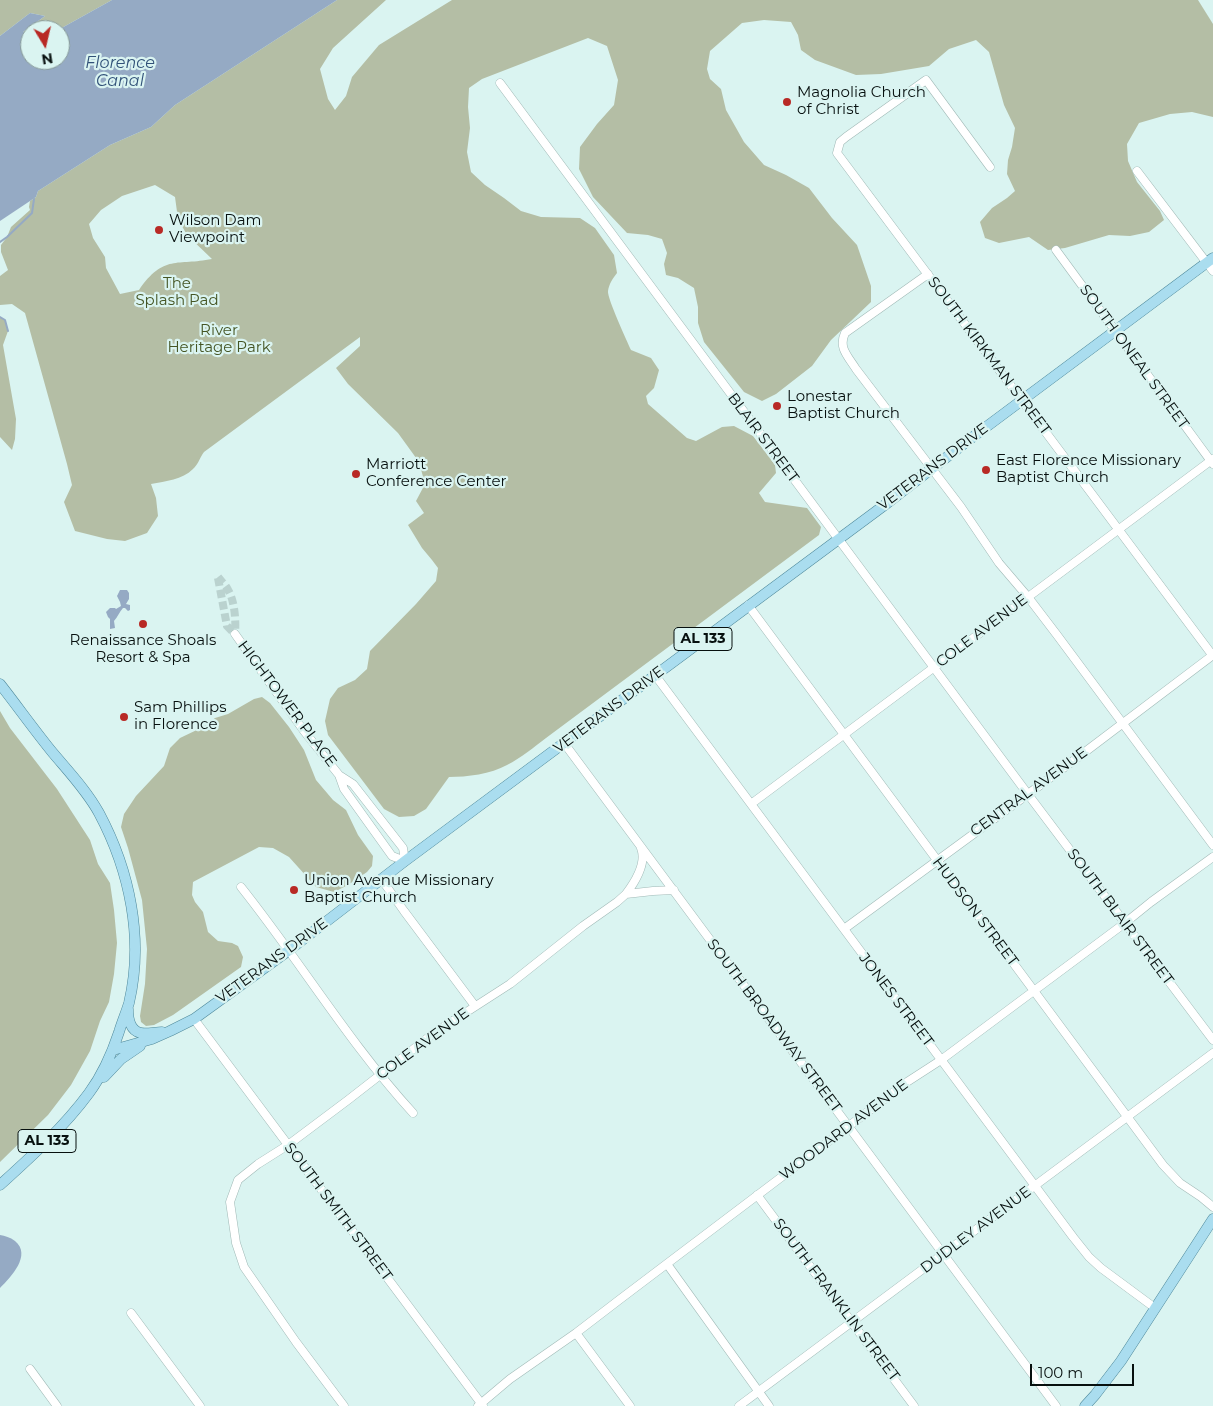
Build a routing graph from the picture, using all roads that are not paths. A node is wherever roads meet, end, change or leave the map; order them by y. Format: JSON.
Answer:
{"nodes":[{"id":1,"x":500,"y":83,"type":"dead end"},
{"id":2,"x":990,"y":167,"type":"dead end"},
{"id":3,"x":1137,"y":171,"type":"dead end"},
{"id":4,"x":1056,"y":250,"type":"dead end"},
{"id":5,"x":1211,"y":264,"type":"edge"},
{"id":6,"x":928,"y":274,"type":"junction"},
{"id":7,"x":1115,"y":331,"type":"junction"},
{"id":8,"x":1022,"y":400,"type":"junction"},
{"id":9,"x":1212,"y":461,"type":"edge"},
{"id":10,"x":932,"y":469,"type":"junction"},
{"id":11,"x":1118,"y":529,"type":"junction"},
{"id":12,"x":838,"y":539,"type":"junction"},
{"id":13,"x":1028,"y":597,"type":"junction"},
{"id":14,"x":748,"y":605,"type":"junction"},
{"id":15,"x":235,"y":634,"type":"dead end"},
{"id":16,"x":1213,"y":655,"type":"edge"},
{"id":17,"x":934,"y":667,"type":"junction"},
{"id":18,"x":655,"y":675,"type":"junction"},
{"id":19,"x":0,"y":684,"type":"edge"},
{"id":20,"x":1122,"y":723,"type":"junction"},
{"id":21,"x":844,"y":734,"type":"junction"},
{"id":22,"x":564,"y":742,"type":"junction"},
{"id":23,"x":339,"y":775,"type":"junction"},
{"id":24,"x":1027,"y":793,"type":"junction"},
{"id":25,"x":751,"y":804,"type":"junction"},
{"id":26,"x":638,"y":842,"type":"junction"},
{"id":27,"x":1213,"y":845,"type":"edge"},
{"id":28,"x":1213,"y":857,"type":"edge"},
{"id":29,"x":937,"y":860,"type":"junction"},
{"id":30,"x":405,"y":861,"type":"junction"},
{"id":31,"x":382,"y":880,"type":"junction"},
{"id":32,"x":241,"y":887,"type":"dead end"},
{"id":33,"x":674,"y":890,"type":"junction"},
{"id":34,"x":626,"y":894,"type":"junction"},
{"id":35,"x":1125,"y":923,"type":"junction"},
{"id":36,"x":844,"y":929,"type":"junction"},
{"id":37,"x":288,"y":951,"type":"junction"},
{"id":38,"x":1033,"y":990,"type":"junction"},
{"id":39,"x":128,"y":1004,"type":"junction"},
{"id":40,"x":475,"y":1006,"type":"junction"},
{"id":41,"x":194,"y":1019,"type":"junction"},
{"id":42,"x":170,"y":1031,"type":"junction"},
{"id":43,"x":152,"y":1039,"type":"junction"},
{"id":44,"x":1213,"y":1040,"type":"edge"},
{"id":45,"x":113,"y":1050,"type":"junction"},
{"id":46,"x":1213,"y":1053,"type":"edge"},
{"id":47,"x":941,"y":1060,"type":"junction"},
{"id":48,"x":381,"y":1075,"type":"junction"},
{"id":49,"x":89,"y":1093,"type":"junction"},
{"id":50,"x":412,"y":1113,"type":"dead end"},
{"id":51,"x":1127,"y":1117,"type":"junction"},
{"id":52,"x":849,"y":1127,"type":"junction"},
{"id":53,"x":288,"y":1145,"type":"junction"},
{"id":54,"x":0,"y":1185,"type":"edge"},
{"id":55,"x":1035,"y":1186,"type":"junction"},
{"id":56,"x":758,"y":1195,"type":"junction"},
{"id":57,"x":1213,"y":1207,"type":"edge"},
{"id":58,"x":1213,"y":1219,"type":"edge"},
{"id":59,"x":943,"y":1254,"type":"junction"},
{"id":60,"x":667,"y":1264,"type":"junction"},
{"id":61,"x":1154,"y":1308,"type":"junction"},
{"id":62,"x":131,"y":1313,"type":"dead end"},
{"id":63,"x":852,"y":1322,"type":"junction"},
{"id":64,"x":576,"y":1334,"type":"junction"},
{"id":65,"x":30,"y":1369,"type":"dead end"},
{"id":66,"x":758,"y":1392,"type":"junction"},
{"id":67,"x":481,"y":1405,"type":"edge"},
{"id":68,"x":57,"y":1406,"type":"edge"},
{"id":69,"x":200,"y":1406,"type":"edge"},
{"id":70,"x":344,"y":1406,"type":"edge"},
{"id":71,"x":630,"y":1406,"type":"edge"},
{"id":72,"x":739,"y":1406,"type":"edge"},
{"id":73,"x":769,"y":1406,"type":"edge"},
{"id":74,"x":914,"y":1406,"type":"edge"},
{"id":75,"x":1056,"y":1406,"type":"edge"},
{"id":76,"x":1085,"y":1406,"type":"edge"}],
"edges":[{"from":1,"to":12,"type":"street","name":"BLAIR STREET"},
{"from":2,"to":6,"type":"street","name":"SOUTH KIRKMAN STREET"},
{"from":3,"to":5,"type":"street"},
{"from":4,"to":7,"type":"street","name":"SOUTH ONEAL STREET"},
{"from":5,"to":7,"type":"main road","name":"VETERANS DRIVE","number":"AL 133"},
{"from":6,"to":8,"type":"street","name":"SOUTH KIRKMAN STREET"},
{"from":6,"to":10,"type":"street"},
{"from":7,"to":8,"type":"main road","name":"VETERANS DRIVE","number":"AL 133"},
{"from":7,"to":9,"type":"street","name":"SOUTH ONEAL STREET"},
{"from":8,"to":10,"type":"main road","name":"VETERANS DRIVE","number":"AL 133"},
{"from":8,"to":11,"type":"street","name":"SOUTH KIRKMAN STREET"},
{"from":9,"to":11,"type":"street","name":"COLE AVENUE"},
{"from":10,"to":12,"type":"main road","name":"VETERANS DRIVE","number":"AL 133"},
{"from":10,"to":13,"type":"street"},
{"from":11,"to":13,"type":"street","name":"COLE AVENUE"},
{"from":11,"to":16,"type":"street","name":"SOUTH KIRKMAN STREET"},
{"from":12,"to":14,"type":"main road","name":"VETERANS DRIVE","number":"AL 133"},
{"from":12,"to":17,"type":"street","name":"BLAIR STREET"},
{"from":13,"to":17,"type":"street","name":"COLE AVENUE"},
{"from":13,"to":20,"type":"street"},
{"from":14,"to":18,"type":"main road","name":"VETERANS DRIVE","number":"AL 133"},
{"from":14,"to":21,"type":"street","name":"HUDSON STREET"},
{"from":15,"to":23,"type":"street","name":"HIGHTOWER PLACE"},
{"from":16,"to":20,"type":"street","name":"CENTRAL AVENUE"},
{"from":17,"to":21,"type":"street","name":"COLE AVENUE"},
{"from":17,"to":24,"type":"street","name":"BLAIR STREET"},
{"from":18,"to":22,"type":"main road","name":"VETERANS DRIVE","number":"AL 133"},
{"from":18,"to":25,"type":"street","name":"JONES STREET"},
{"from":19,"to":39,"type":"main road"},
{"from":20,"to":24,"type":"street","name":"CENTRAL AVENUE"},
{"from":20,"to":27,"type":"street"},
{"from":21,"to":25,"type":"street","name":"COLE AVENUE"},
{"from":21,"to":29,"type":"street","name":"HUDSON STREET"},
{"from":22,"to":26,"type":"street","name":"SOUTH BROADWAY STREET"},
{"from":22,"to":30,"type":"main road","name":"VETERANS DRIVE","number":"AL 133"},
{"from":23,"to":30,"type":"street","name":"HIGHTOWER PLACE"},
{"from":23,"to":30,"type":"street","name":"HIGHTOWER PLACE"},
{"from":24,"to":29,"type":"street","name":"CENTRAL AVENUE"},
{"from":24,"to":35,"type":"street","name":"SOUTH BLAIR STREET"},
{"from":25,"to":36,"type":"street","name":"JONES STREET"},
{"from":26,"to":33,"type":"street","name":"SOUTH BROADWAY STREET"},
{"from":26,"to":34,"type":"street","name":"COLE AVENUE"},
{"from":28,"to":35,"type":"street","name":"WOODARD AVENUE"},
{"from":29,"to":36,"type":"street","name":"CENTRAL AVENUE"},
{"from":29,"to":38,"type":"street","name":"HUDSON STREET"},
{"from":30,"to":31,"type":"main road","name":"VETERANS DRIVE","number":"AL 133"},
{"from":31,"to":37,"type":"main road","name":"VETERANS DRIVE","number":"AL 133"},
{"from":31,"to":40,"type":"street"},
{"from":32,"to":37,"type":"street"},
{"from":33,"to":34,"type":"street","name":"COLE AVENUE"},
{"from":33,"to":52,"type":"street","name":"SOUTH BROADWAY STREET"},
{"from":34,"to":40,"type":"street","name":"COLE AVENUE"},
{"from":35,"to":38,"type":"street","name":"WOODARD AVENUE"},
{"from":35,"to":44,"type":"street","name":"SOUTH BLAIR STREET"},
{"from":36,"to":47,"type":"street","name":"JONES STREET"},
{"from":37,"to":41,"type":"main road","name":"VETERANS DRIVE","number":"AL 133"},
{"from":37,"to":48,"type":"street"},
{"from":38,"to":47,"type":"street","name":"WOODARD AVENUE"},
{"from":38,"to":51,"type":"street","name":"HUDSON STREET"},
{"from":39,"to":42,"type":"main road"},
{"from":39,"to":45,"type":"main road"},
{"from":40,"to":48,"type":"street","name":"COLE AVENUE"},
{"from":41,"to":42,"type":"main road","name":"VETERANS DRIVE","number":"AL 133"},
{"from":41,"to":53,"type":"street","name":"SOUTH SMITH STREET"},
{"from":42,"to":43,"type":"main road","name":"VETERANS DRIVE","number":"AL 133"},
{"from":43,"to":45,"type":"main road","name":"VETERANS DRIVE","number":"AL 133"},
{"from":43,"to":49,"type":"main road"},
{"from":45,"to":49,"type":"main road","number":"AL 133"},
{"from":46,"to":51,"type":"street","name":"DUDLEY AVENUE"},
{"from":47,"to":52,"type":"street","name":"WOODARD AVENUE"},
{"from":47,"to":55,"type":"street","name":"JONES STREET"},
{"from":48,"to":50,"type":"street"},
{"from":48,"to":53,"type":"street","name":"COLE AVENUE"},
{"from":49,"to":54,"type":"main road","number":"AL 133"},
{"from":51,"to":55,"type":"street","name":"DUDLEY AVENUE"},
{"from":51,"to":57,"type":"street","name":"HUDSON STREET"},
{"from":52,"to":56,"type":"street","name":"WOODARD AVENUE"},
{"from":52,"to":59,"type":"street","name":"SOUTH BROADWAY STREET"},
{"from":53,"to":67,"type":"street","name":"SOUTH SMITH STREET"},
{"from":53,"to":70,"type":"street","name":"COLE AVENUE"},
{"from":55,"to":59,"type":"street","name":"DUDLEY AVENUE"},
{"from":55,"to":61,"type":"street","name":"JONES STREET"},
{"from":56,"to":60,"type":"street","name":"WOODARD AVENUE"},
{"from":56,"to":63,"type":"street","name":"SOUTH FRANKLIN STREET"},
{"from":58,"to":61,"type":"main road"},
{"from":59,"to":63,"type":"street","name":"DUDLEY AVENUE"},
{"from":59,"to":75,"type":"street","name":"SOUTH BROADWAY STREET"},
{"from":60,"to":64,"type":"street","name":"WOODARD AVENUE"},
{"from":60,"to":66,"type":"street"},
{"from":61,"to":76,"type":"main road"},
{"from":62,"to":69,"type":"street"},
{"from":63,"to":66,"type":"street","name":"DUDLEY AVENUE"},
{"from":63,"to":74,"type":"street","name":"SOUTH FRANKLIN STREET"},
{"from":64,"to":67,"type":"street","name":"WOODARD AVENUE"},
{"from":64,"to":71,"type":"street"},
{"from":65,"to":68,"type":"street"},
{"from":66,"to":72,"type":"street","name":"DUDLEY AVENUE"},
{"from":66,"to":73,"type":"street"}]}
